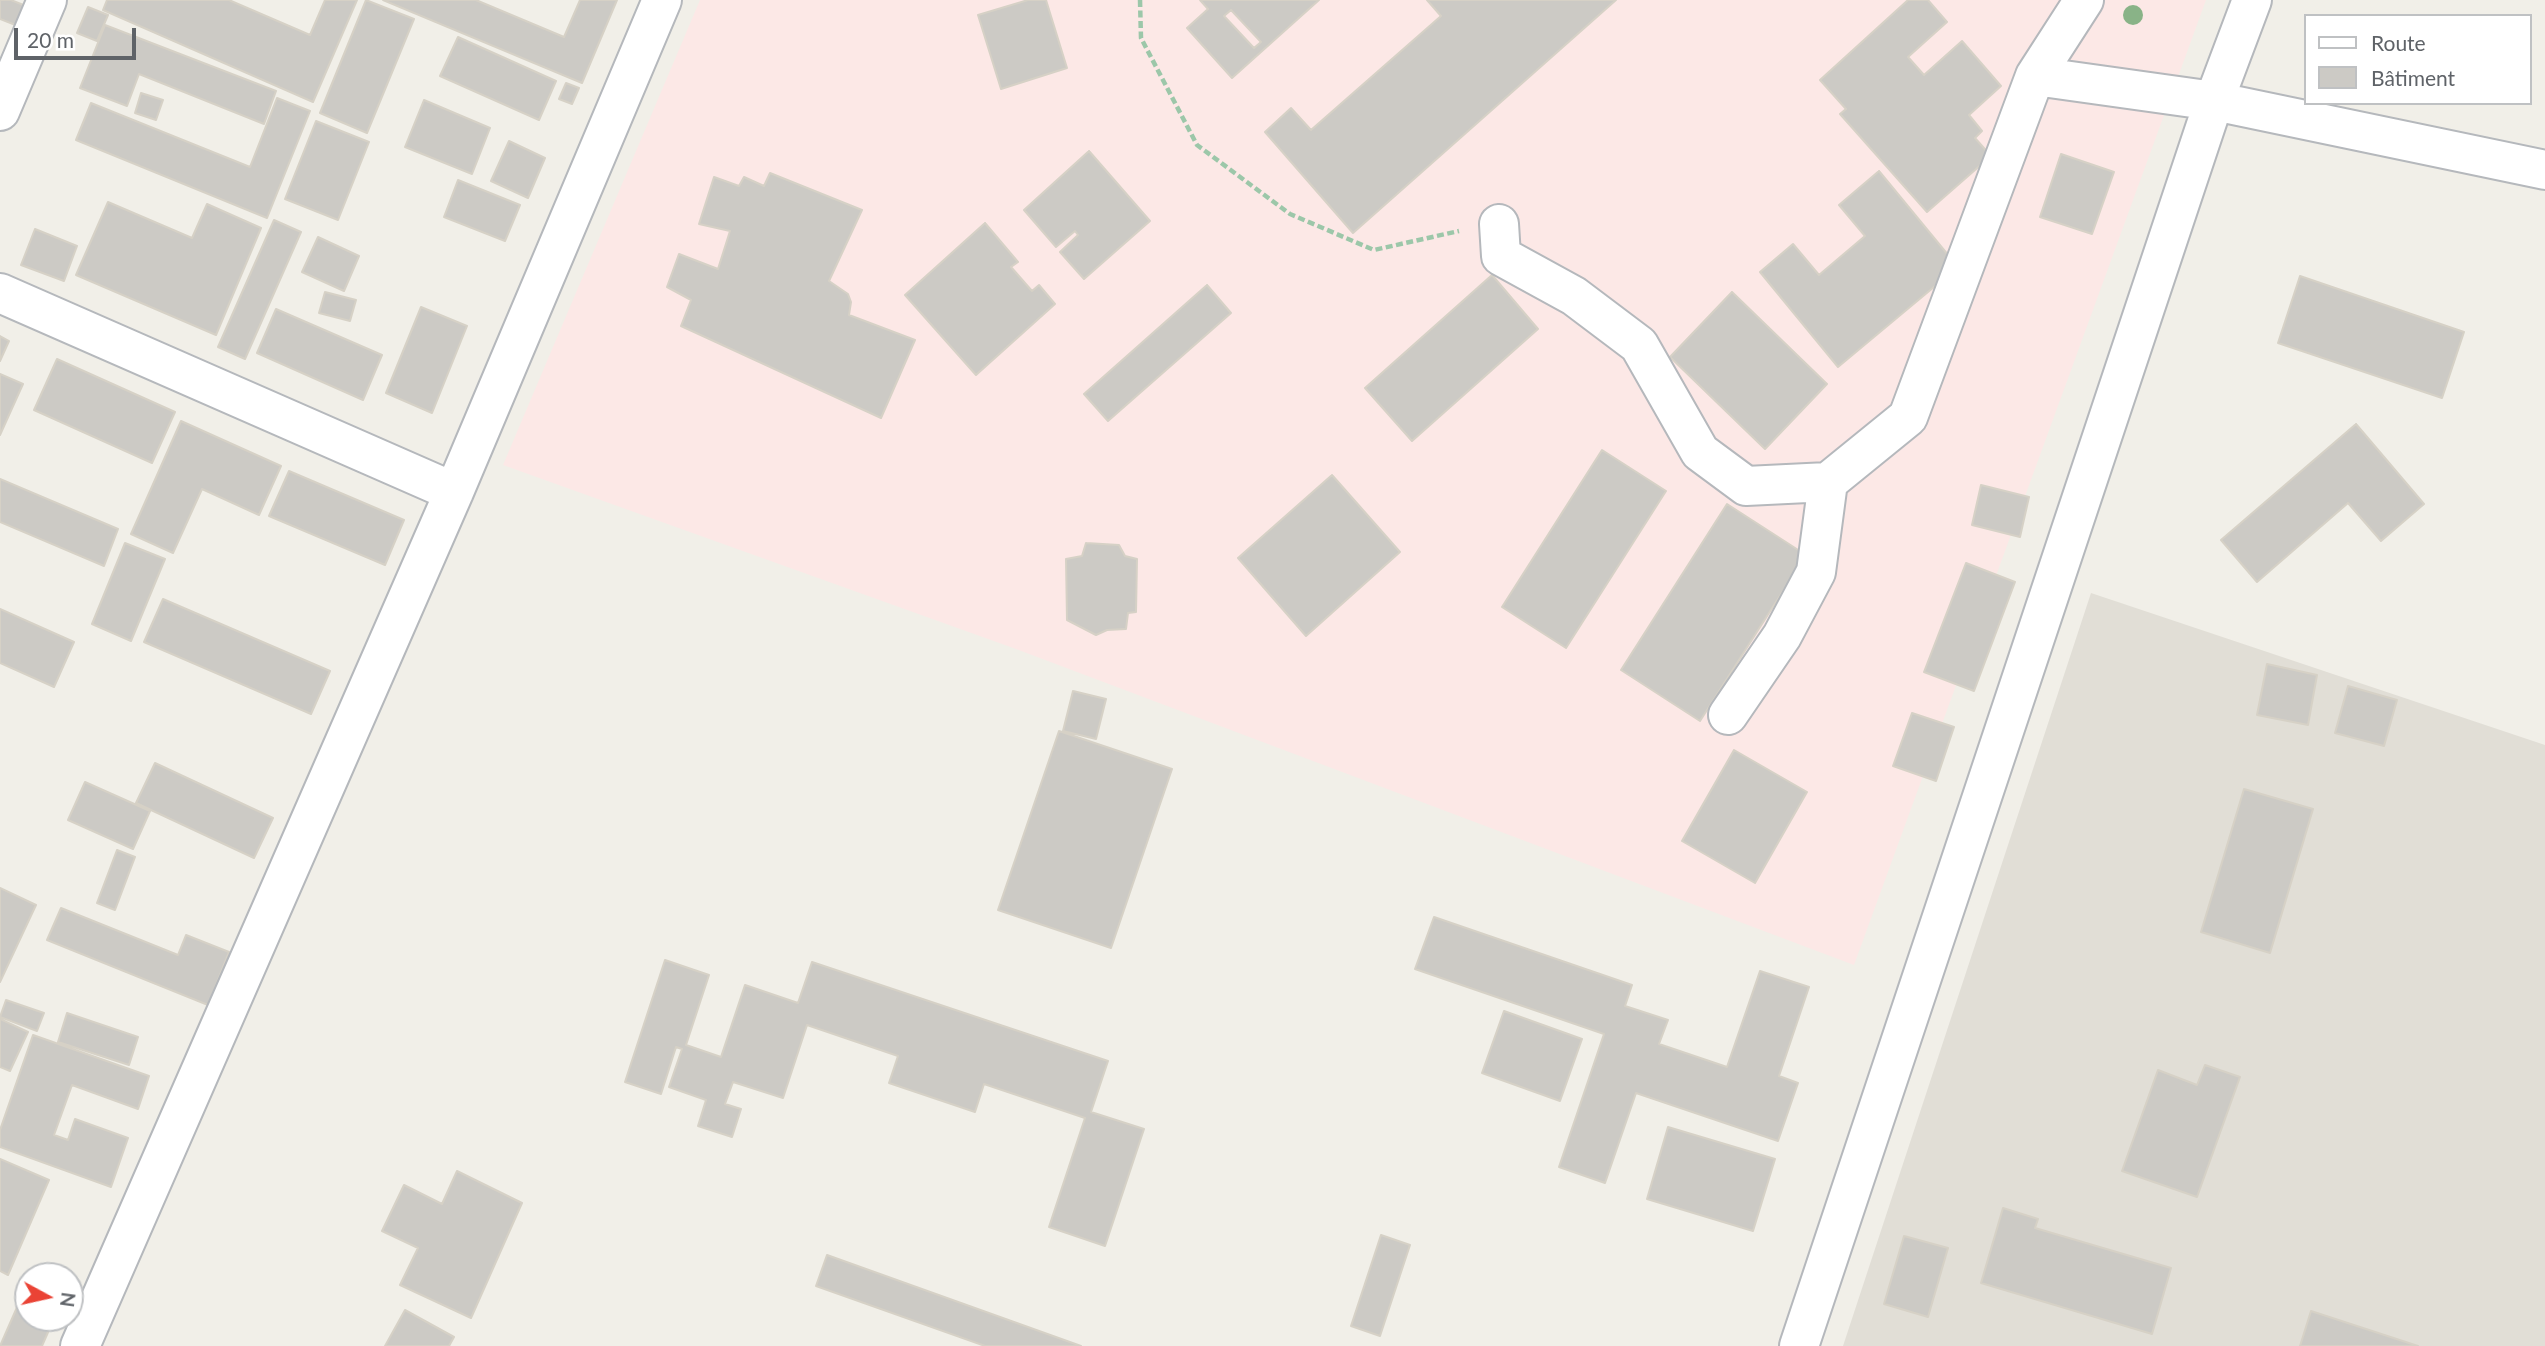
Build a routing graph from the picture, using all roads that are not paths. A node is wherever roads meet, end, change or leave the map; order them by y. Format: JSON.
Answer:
{"nodes":[{"id":1,"x":47,"y":0,"type":"edge"},
{"id":2,"x":662,"y":0,"type":"edge"},
{"id":3,"x":2084,"y":0,"type":"edge"},
{"id":4,"x":2252,"y":0,"type":"edge"},
{"id":5,"x":2035,"y":76,"type":"junction"},
{"id":6,"x":2214,"y":101,"type":"junction"},
{"id":7,"x":0,"y":111,"type":"edge"},
{"id":8,"x":2545,"y":170,"type":"edge"},
{"id":9,"x":1499,"y":224,"type":"road end"},
{"id":10,"x":0,"y":293,"type":"edge"},
{"id":11,"x":1828,"y":482,"type":"junction"},
{"id":12,"x":454,"y":492,"type":"junction"},
{"id":13,"x":1728,"y":715,"type":"dead end"},
{"id":14,"x":80,"y":1346,"type":"edge"},
{"id":15,"x":1799,"y":1346,"type":"edge"}],
"edges":[{"from":1,"to":7,"type":"street"},
{"from":2,"to":12,"type":"street"},
{"from":3,"to":5,"type":"street"},
{"from":4,"to":6,"type":"street"},
{"from":5,"to":6,"type":"street"},
{"from":5,"to":11,"type":"street"},
{"from":6,"to":8,"type":"street"},
{"from":6,"to":15,"type":"street"},
{"from":9,"to":11,"type":"street"},
{"from":10,"to":12,"type":"street"},
{"from":11,"to":13,"type":"street"},
{"from":12,"to":14,"type":"street"}]}
